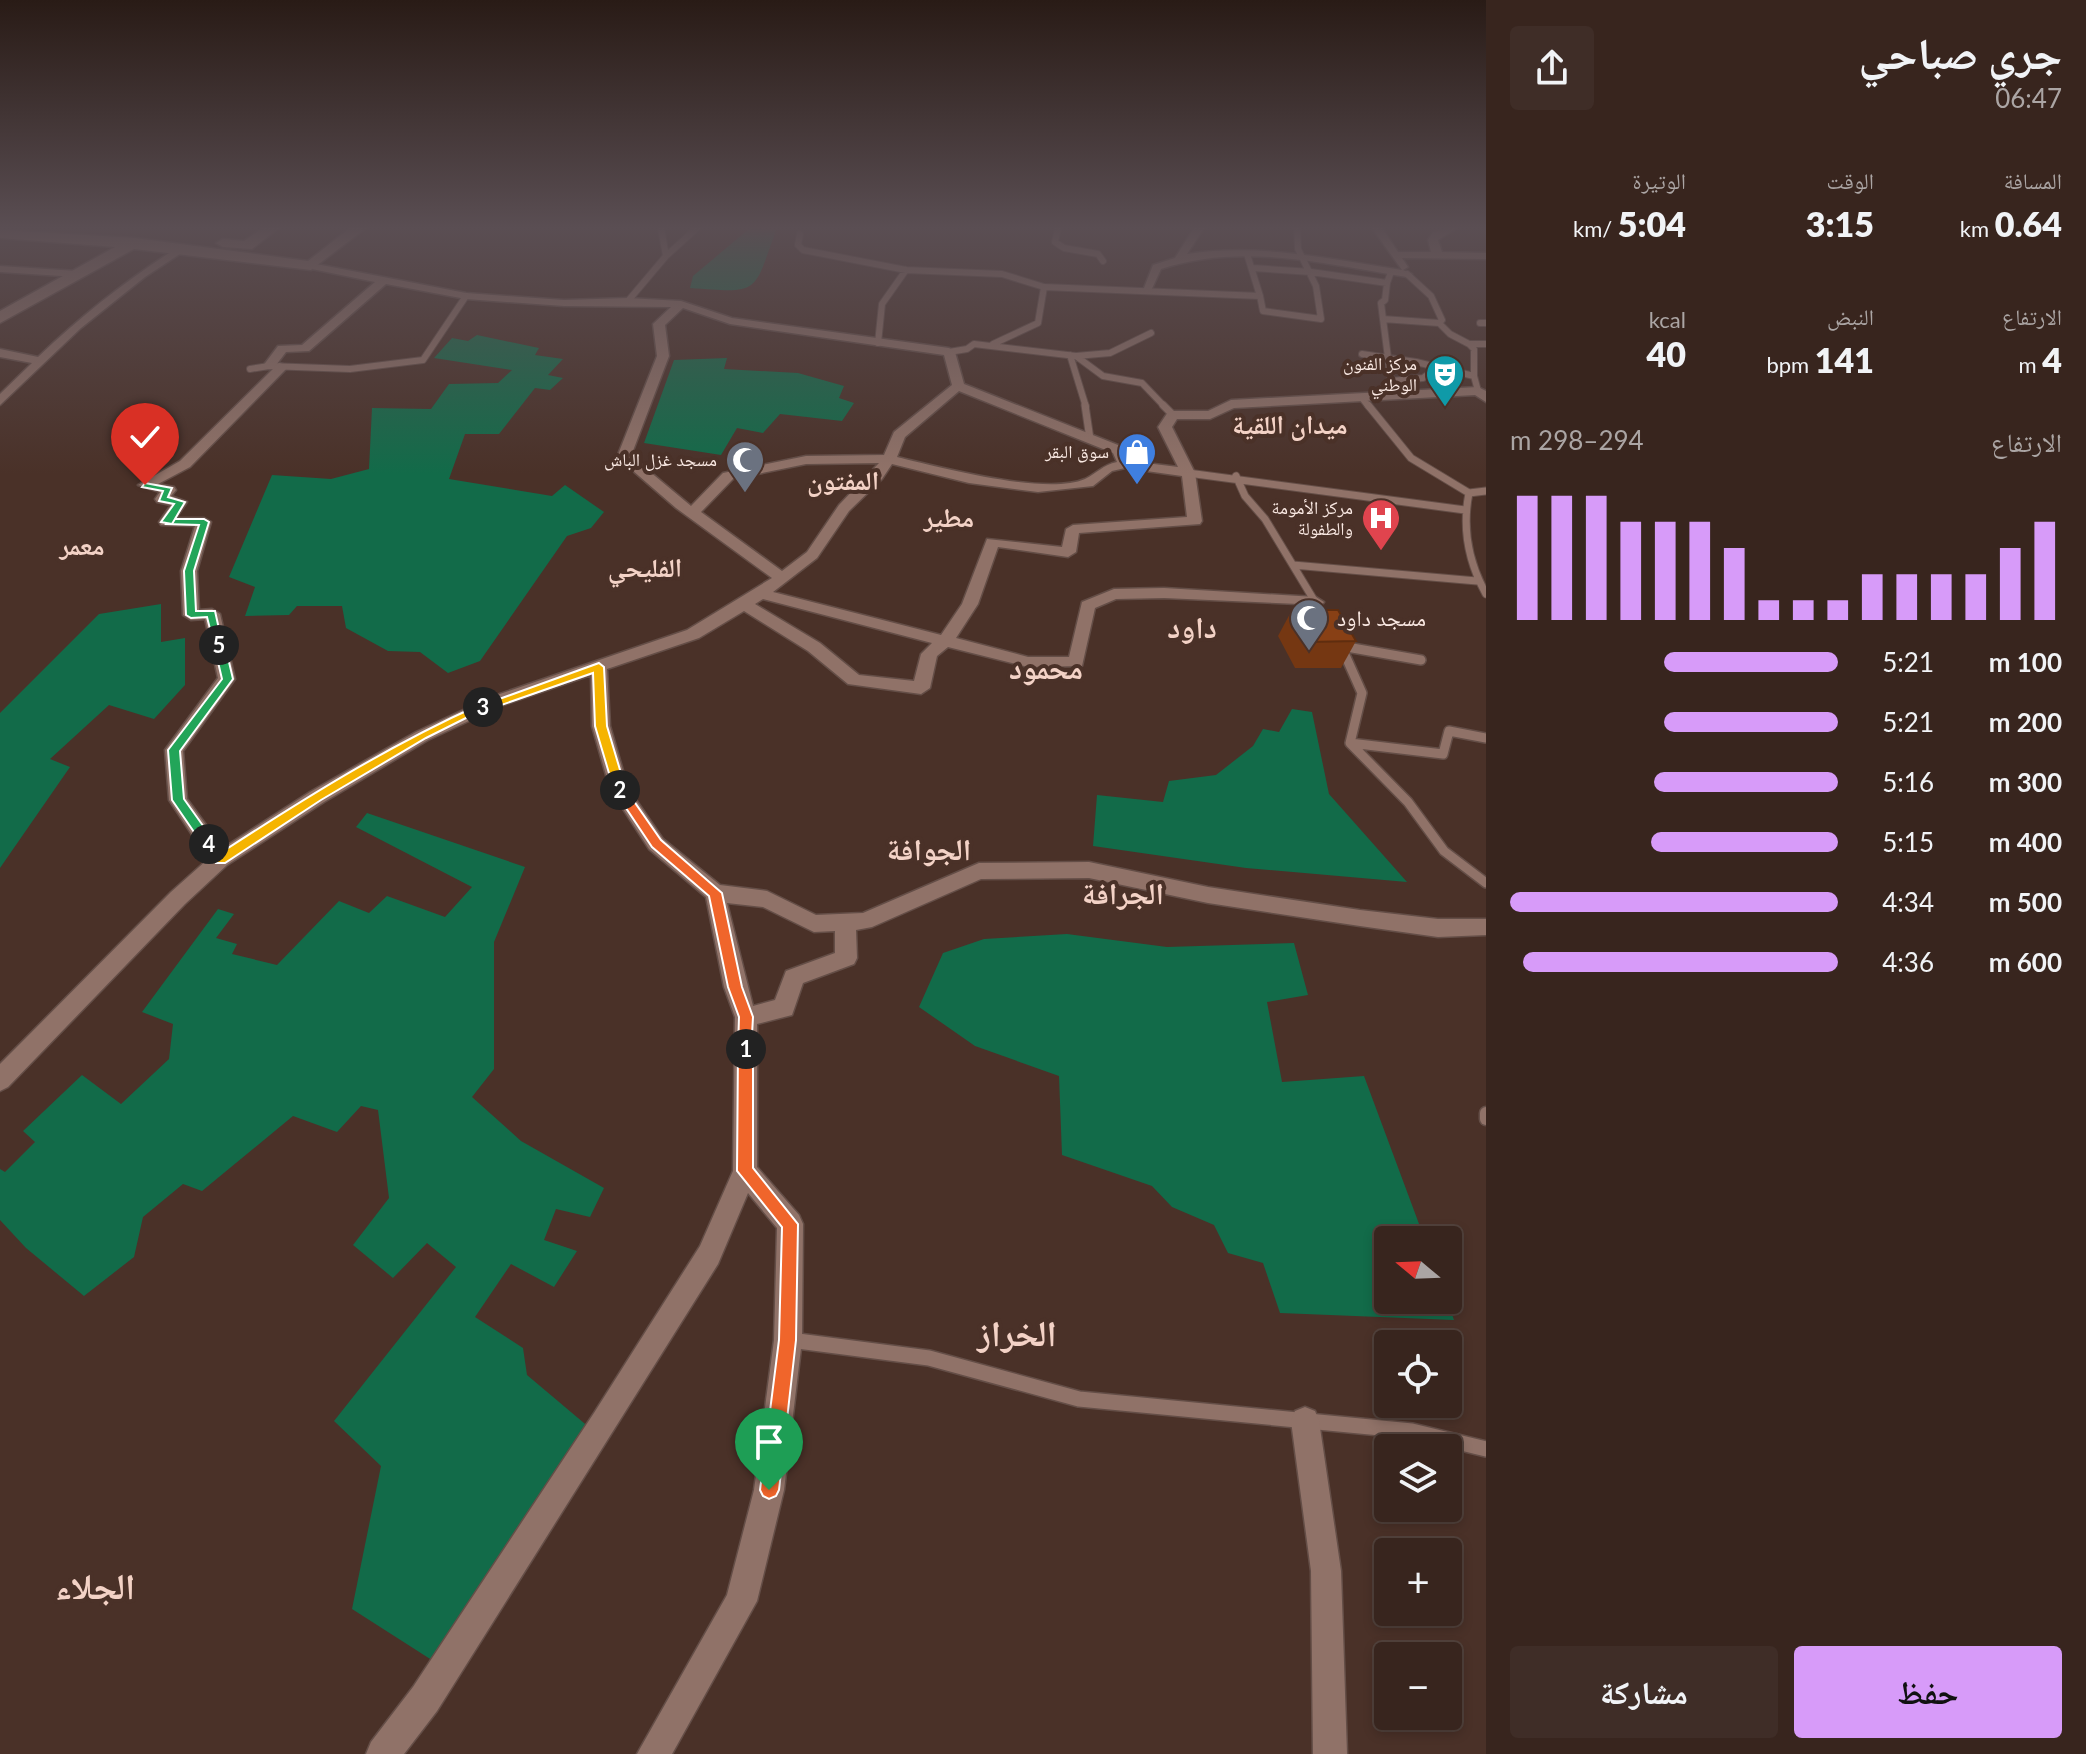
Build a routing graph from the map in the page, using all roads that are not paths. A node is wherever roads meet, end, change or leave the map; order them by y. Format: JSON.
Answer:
{"nodes":[{"id":1,"x":97,"y":310,"type":"edge"},
{"id":2,"x":349,"y":310,"type":"edge"},
{"id":3,"x":457,"y":310,"type":"edge"},
{"id":4,"x":675,"y":310,"type":"edge"},
{"id":5,"x":698,"y":310,"type":"edge"},
{"id":6,"x":881,"y":310,"type":"edge"},
{"id":7,"x":1040,"y":310,"type":"edge"},
{"id":8,"x":1263,"y":310,"type":"edge"},
{"id":9,"x":1320,"y":310,"type":"edge"},
{"id":10,"x":1382,"y":310,"type":"edge"},
{"id":11,"x":1437,"y":310,"type":"edge"},
{"id":12,"x":1383,"y":319,"type":"junction"},
{"id":13,"x":1439,"y":323,"type":"junction"},
{"id":14,"x":1151,"y":333,"type":"dead end"},
{"id":15,"x":878,"y":343,"type":"junction"},
{"id":16,"x":993,"y":344,"type":"junction"},
{"id":17,"x":1469,"y":344,"type":"junction"},
{"id":18,"x":1486,"y":344,"type":"edge"},
{"id":19,"x":949,"y":352,"type":"junction"},
{"id":20,"x":0,"y":353,"type":"edge"},
{"id":21,"x":1362,"y":354,"type":"dead end"},
{"id":22,"x":1073,"y":355,"type":"junction"},
{"id":23,"x":1388,"y":358,"type":"junction"},
{"id":24,"x":41,"y":361,"type":"junction"},
{"id":25,"x":276,"y":366,"type":"junction"},
{"id":26,"x":1439,"y":367,"type":"junction"},
{"id":27,"x":250,"y":369,"type":"dead end"},
{"id":28,"x":1474,"y":376,"type":"junction"},
{"id":29,"x":1391,"y":381,"type":"junction"},
{"id":30,"x":958,"y":386,"type":"junction"},
{"id":31,"x":1482,"y":394,"type":"edge"},
{"id":32,"x":1375,"y":396,"type":"junction"},
{"id":33,"x":1361,"y":397,"type":"junction"},
{"id":34,"x":0,"y":401,"type":"edge"},
{"id":35,"x":1173,"y":415,"type":"junction"},
{"id":36,"x":1090,"y":439,"type":"junction"},
{"id":37,"x":889,"y":459,"type":"junction"},
{"id":38,"x":1125,"y":464,"type":"junction"},
{"id":39,"x":1188,"y":473,"type":"junction"},
{"id":40,"x":1236,"y":476,"type":"junction"},
{"id":41,"x":1486,"y":491,"type":"edge"},
{"id":42,"x":1469,"y":493,"type":"junction"},
{"id":43,"x":1465,"y":510,"type":"junction"},
{"id":44,"x":692,"y":513,"type":"junction"},
{"id":45,"x":1293,"y":565,"type":"junction"},
{"id":46,"x":780,"y":577,"type":"junction"},
{"id":47,"x":1477,"y":581,"type":"junction"},
{"id":48,"x":1486,"y":594,"type":"edge"},
{"id":49,"x":752,"y":599,"type":"junction"},
{"id":50,"x":1316,"y":602,"type":"junction"},
{"id":51,"x":1329,"y":624,"type":"edge"},
{"id":52,"x":1335,"y":635,"type":"edge"},
{"id":53,"x":947,"y":642,"type":"junction"},
{"id":54,"x":1341,"y":646,"type":"junction"},
{"id":55,"x":1421,"y":660,"type":"dead end"},
{"id":56,"x":599,"y":667,"type":"junction"},
{"id":57,"x":1486,"y":738,"type":"edge"},
{"id":58,"x":1350,"y":743,"type":"junction"},
{"id":59,"x":220,"y":860,"type":"junction"},
{"id":60,"x":1486,"y":883,"type":"edge"},
{"id":61,"x":715,"y":893,"type":"junction"},
{"id":62,"x":845,"y":922,"type":"junction"},
{"id":63,"x":1486,"y":927,"type":"edge"},
{"id":64,"x":746,"y":1017,"type":"junction"},
{"id":65,"x":0,"y":1080,"type":"edge"},
{"id":66,"x":1486,"y":1113,"type":"edge"},
{"id":67,"x":1486,"y":1119,"type":"edge"},
{"id":68,"x":745,"y":1171,"type":"junction"},
{"id":69,"x":788,"y":1340,"type":"junction"},
{"id":70,"x":1305,"y":1421,"type":"junction"},
{"id":71,"x":1486,"y":1449,"type":"edge"},
{"id":72,"x":383,"y":1754,"type":"edge"},
{"id":73,"x":654,"y":1754,"type":"edge"},
{"id":74,"x":1330,"y":1754,"type":"edge"}],
"edges":[{"from":1,"to":24,"type":"street"},
{"from":2,"to":25,"type":"street"},
{"from":3,"to":25,"type":"lane"},
{"from":4,"to":44,"type":"street"},
{"from":5,"to":15,"type":"street"},
{"from":6,"to":15,"type":"lane"},
{"from":7,"to":16,"type":"lane"},
{"from":8,"to":9,"type":"lane"},
{"from":10,"to":12,"type":"lane"},
{"from":11,"to":13,"type":"lane"},
{"from":12,"to":13,"type":"lane"},
{"from":12,"to":23,"type":"lane"},
{"from":13,"to":17,"type":"lane"},
{"from":14,"to":22,"type":"lane"},
{"from":15,"to":19,"type":"street"},
{"from":16,"to":19,"type":"lane"},
{"from":16,"to":22,"type":"lane"},
{"from":17,"to":18,"type":"lane"},
{"from":17,"to":28,"type":"lane"},
{"from":19,"to":30,"type":"street"},
{"from":20,"to":24,"type":"street"},
{"from":21,"to":23,"type":"lane"},
{"from":22,"to":35,"type":"lane"},
{"from":22,"to":36,"type":"lane"},
{"from":23,"to":26,"type":"lane"},
{"from":23,"to":29,"type":"lane"},
{"from":24,"to":34,"type":"street"},
{"from":25,"to":27,"type":"lane"},
{"from":25,"to":59,"type":"street"},
{"from":26,"to":28,"type":"lane"},
{"from":26,"to":29,"type":"lane"},
{"from":28,"to":31,"type":"lane"},
{"from":29,"to":32,"type":"lane"},
{"from":30,"to":36,"type":"street"},
{"from":30,"to":37,"type":"street"},
{"from":31,"to":32,"type":"street"},
{"from":32,"to":33,"type":"street"},
{"from":33,"to":35,"type":"street"},
{"from":33,"to":42,"type":"lane"},
{"from":35,"to":39,"type":"street"},
{"from":36,"to":38,"type":"street"},
{"from":37,"to":38,"type":"street"},
{"from":37,"to":44,"type":"street"},
{"from":37,"to":46,"type":"street"},
{"from":38,"to":39,"type":"street"},
{"from":39,"to":40,"type":"lane"},
{"from":39,"to":53,"type":"street"},
{"from":40,"to":43,"type":"lane"},
{"from":40,"to":45,"type":"lane"},
{"from":41,"to":42,"type":"lane"},
{"from":42,"to":43,"type":"lane"},
{"from":43,"to":47,"type":"lane"},
{"from":44,"to":46,"type":"street"},
{"from":45,"to":47,"type":"lane"},
{"from":45,"to":50,"type":"lane"},
{"from":46,"to":49,"type":"street"},
{"from":47,"to":48,"type":"lane"},
{"from":49,"to":53,"type":"street"},
{"from":49,"to":53,"type":"street"},
{"from":49,"to":56,"type":"street"},
{"from":50,"to":51,"type":"lane"},
{"from":50,"to":53,"type":"street"},
{"from":52,"to":54,"type":"lane"},
{"from":54,"to":55,"type":"lane"},
{"from":54,"to":58,"type":"lane"},
{"from":56,"to":59,"type":"street"},
{"from":56,"to":61,"type":"street"},
{"from":57,"to":58,"type":"lane"},
{"from":58,"to":60,"type":"lane"},
{"from":59,"to":65,"type":"street"},
{"from":61,"to":62,"type":"street"},
{"from":61,"to":64,"type":"street"},
{"from":62,"to":63,"type":"street"},
{"from":62,"to":64,"type":"street"},
{"from":64,"to":68,"type":"street"},
{"from":66,"to":67,"type":"lane"},
{"from":68,"to":69,"type":"street"},
{"from":68,"to":72,"type":"street"},
{"from":69,"to":70,"type":"lane"},
{"from":69,"to":73,"type":"street"},
{"from":70,"to":71,"type":"lane"},
{"from":70,"to":74,"type":"street"}]}
